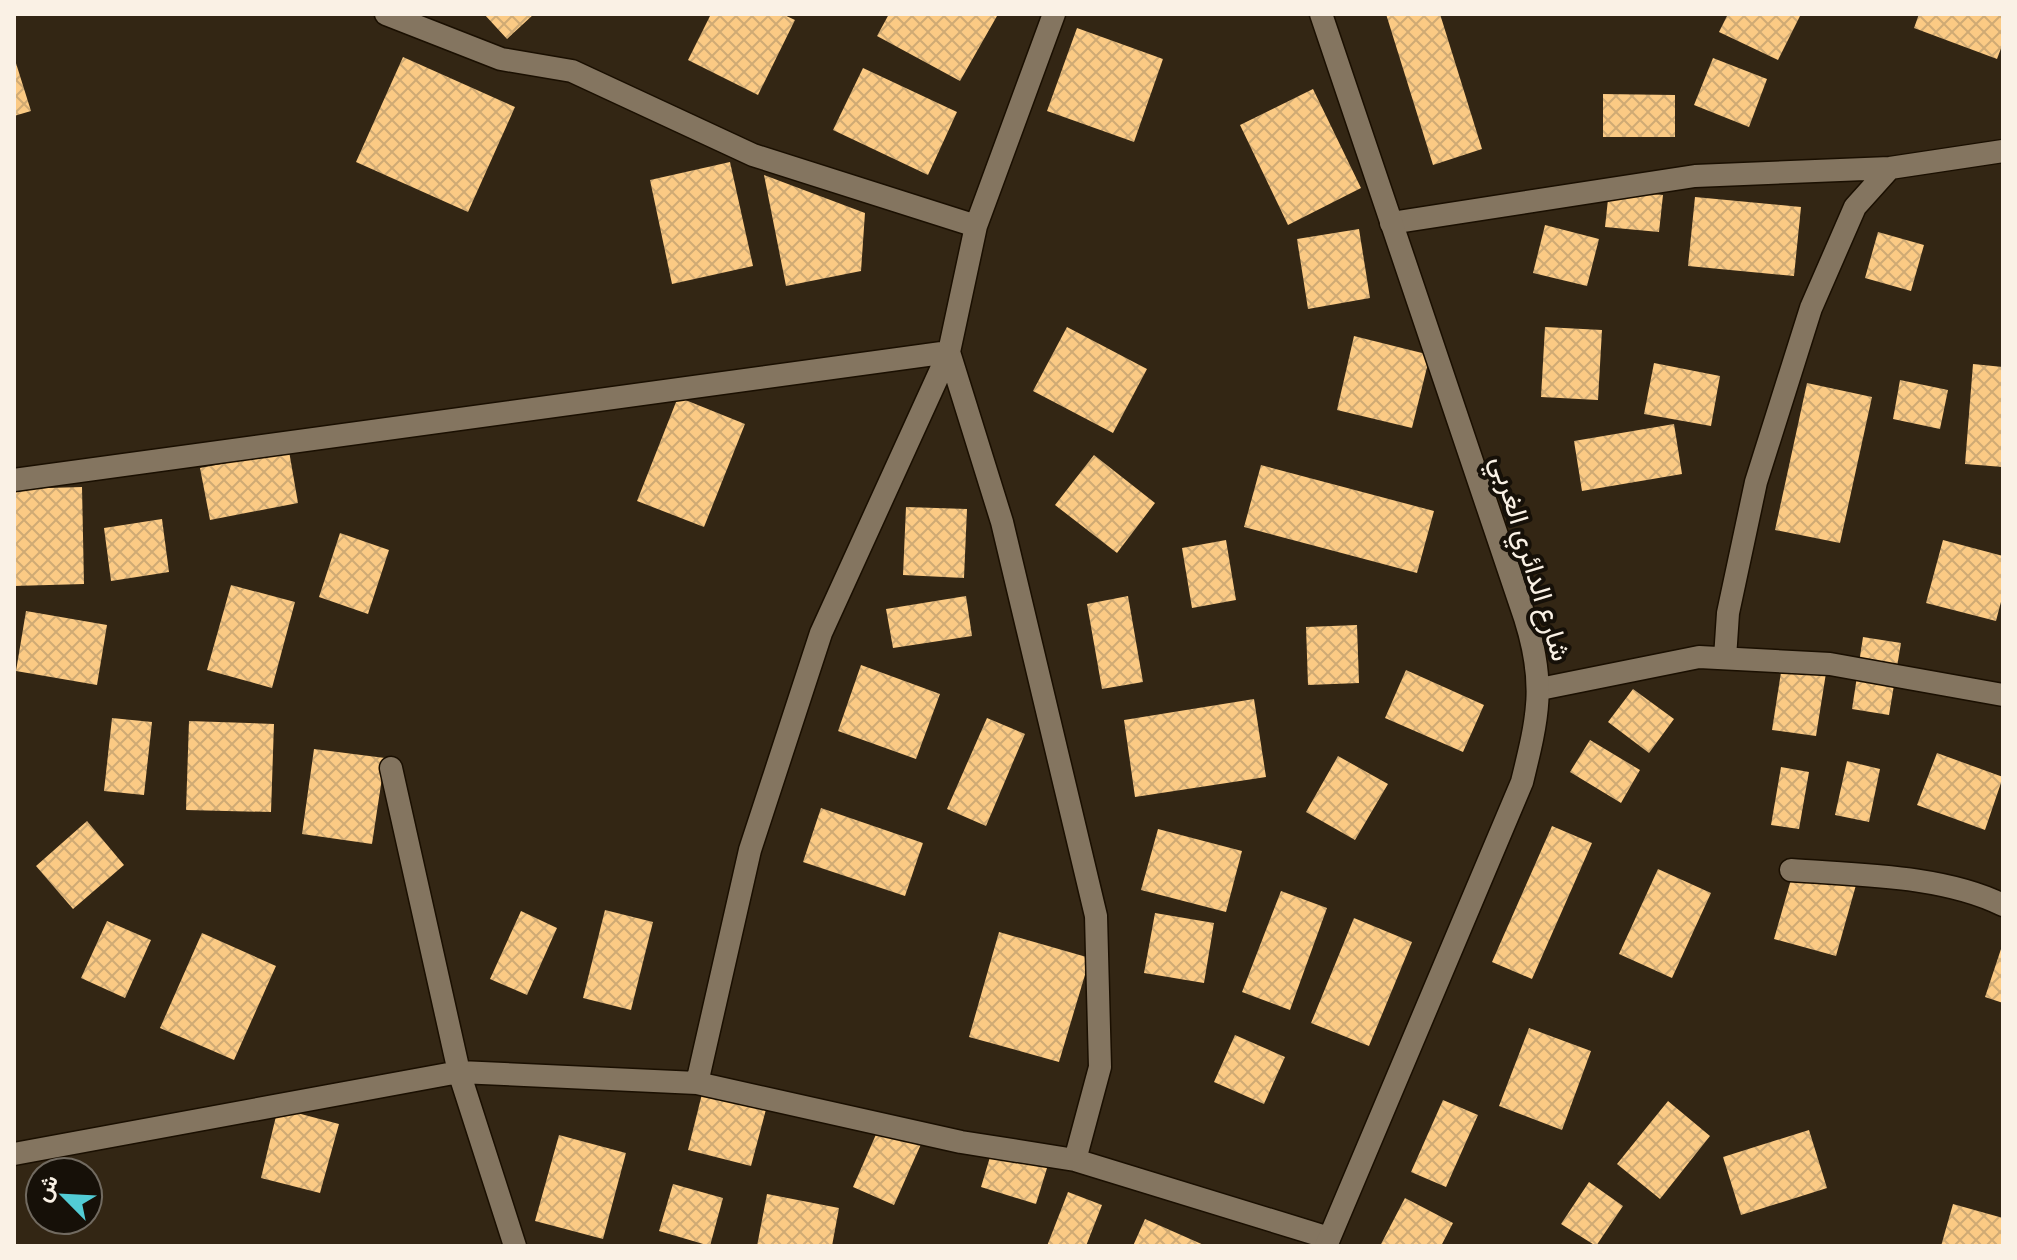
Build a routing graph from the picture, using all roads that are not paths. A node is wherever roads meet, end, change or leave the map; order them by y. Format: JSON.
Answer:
{"nodes":[{"id":1,"x":386,"y":14,"type":"edge"},
{"id":2,"x":1054,"y":14,"type":"edge"},
{"id":3,"x":1321,"y":14,"type":"edge"},
{"id":4,"x":2003,"y":151,"type":"edge"},
{"id":5,"x":1890,"y":168,"type":"junction"},
{"id":6,"x":1391,"y":223,"type":"junction"},
{"id":7,"x":976,"y":226,"type":"junction"},
{"id":8,"x":949,"y":352,"type":"junction"},
{"id":9,"x":14,"y":480,"type":"edge"},
{"id":10,"x":1725,"y":658,"type":"junction"},
{"id":11,"x":1540,"y":689,"type":"junction"},
{"id":12,"x":2003,"y":695,"type":"edge"},
{"id":13,"x":391,"y":768,"type":"dead end"},
{"id":14,"x":1791,"y":870,"type":"dead end"},
{"id":15,"x":2003,"y":905,"type":"edge"},
{"id":16,"x":459,"y":1072,"type":"junction"},
{"id":17,"x":697,"y":1083,"type":"junction"},
{"id":18,"x":14,"y":1154,"type":"edge"},
{"id":19,"x":1075,"y":1160,"type":"junction"},
{"id":20,"x":1328,"y":1242,"type":"edge"},
{"id":21,"x":515,"y":1246,"type":"edge"}],
"edges":[{"from":1,"to":7,"type":"street"},
{"from":2,"to":7,"type":"street"},
{"from":3,"to":6,"type":"street","name":"شارع الدائري الغربي"},
{"from":4,"to":5,"type":"street"},
{"from":5,"to":6,"type":"street"},
{"from":5,"to":10,"type":"street"},
{"from":6,"to":11,"type":"street","name":"شارع الدائري الغربي"},
{"from":7,"to":8,"type":"street"},
{"from":8,"to":9,"type":"street"},
{"from":8,"to":17,"type":"street"},
{"from":8,"to":19,"type":"street"},
{"from":10,"to":11,"type":"street"},
{"from":10,"to":12,"type":"street"},
{"from":11,"to":20,"type":"street","name":"شارع الدائري الغربي"},
{"from":13,"to":16,"type":"street"},
{"from":14,"to":15,"type":"street"},
{"from":16,"to":17,"type":"street"},
{"from":16,"to":18,"type":"street"},
{"from":16,"to":21,"type":"street"},
{"from":17,"to":19,"type":"street"},
{"from":19,"to":20,"type":"street"}]}
